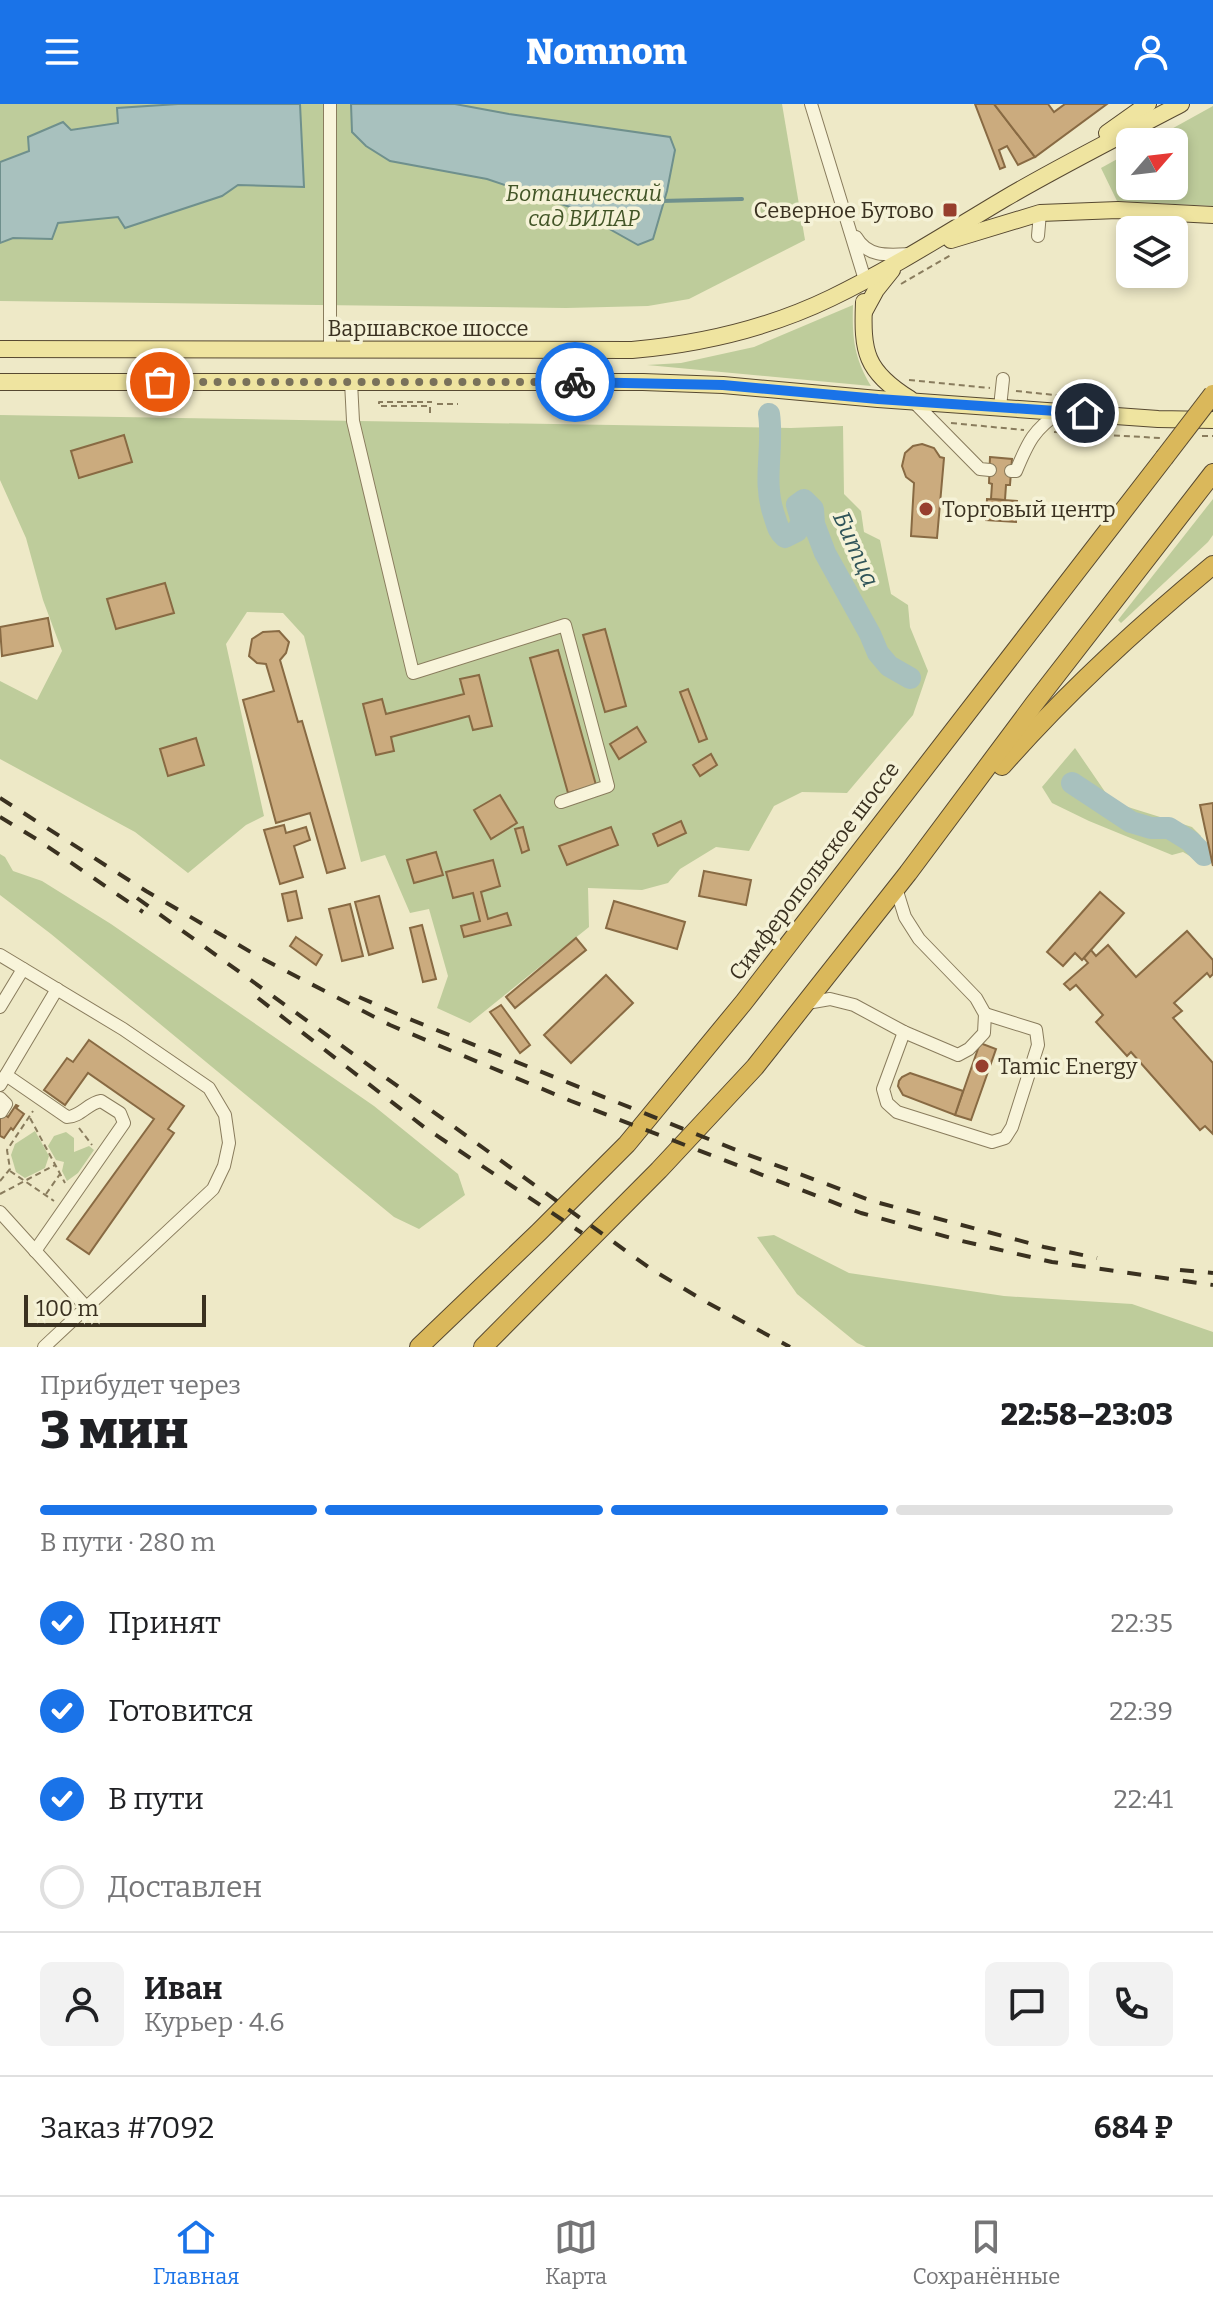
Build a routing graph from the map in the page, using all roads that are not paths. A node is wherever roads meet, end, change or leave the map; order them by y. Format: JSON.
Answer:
{"nodes":[{"id":1,"x":330,"y":104,"type":"edge"},
{"id":2,"x":811,"y":104,"type":"edge"},
{"id":3,"x":1148,"y":104,"type":"edge"},
{"id":4,"x":1181,"y":104,"type":"edge"},
{"id":5,"x":1060,"y":167,"type":"junction"},
{"id":6,"x":1040,"y":213,"type":"junction"},
{"id":7,"x":1213,"y":215,"type":"edge"},
{"id":8,"x":847,"y":220,"type":"junction"},
{"id":9,"x":1038,"y":236,"type":"dead end"},
{"id":10,"x":913,"y":253,"type":"junction"},
{"id":11,"x":865,"y":280,"type":"junction"},
{"id":12,"x":864,"y":312,"type":"junction"},
{"id":13,"x":0,"y":349,"type":"edge"},
{"id":14,"x":330,"y":350,"type":"junction"},
{"id":15,"x":0,"y":382,"type":"edge"},
{"id":16,"x":351,"y":382,"type":"junction"},
{"id":17,"x":1003,"y":384,"type":"road end"},
{"id":18,"x":1213,"y":394,"type":"edge"},
{"id":19,"x":913,"y":401,"type":"junction"},
{"id":20,"x":1000,"y":407,"type":"junction"},
{"id":21,"x":1061,"y":411,"type":"junction"},
{"id":22,"x":1213,"y":420,"type":"edge"},
{"id":23,"x":990,"y":470,"type":"dead end"},
{"id":24,"x":1011,"y":471,"type":"dead end"},
{"id":25,"x":1213,"y":473,"type":"edge"},
{"id":26,"x":1213,"y":565,"type":"edge"},
{"id":27,"x":561,"y":802,"type":"dead end"},
{"id":28,"x":902,"y":880,"type":"junction"},
{"id":29,"x":0,"y":955,"type":"edge"},
{"id":30,"x":23,"y":969,"type":"junction"},
{"id":31,"x":57,"y":989,"type":"junction"},
{"id":32,"x":807,"y":1003,"type":"junction"},
{"id":33,"x":0,"y":1007,"type":"edge"},
{"id":34,"x":985,"y":1014,"type":"junction"},
{"id":35,"x":904,"y":1032,"type":"junction"},
{"id":36,"x":3,"y":1080,"type":"edge"},
{"id":37,"x":0,"y":1098,"type":"edge"},
{"id":38,"x":1,"y":1112,"type":"edge"},
{"id":39,"x":0,"y":1212,"type":"edge"},
{"id":40,"x":35,"y":1251,"type":"junction"},
{"id":41,"x":87,"y":1308,"type":"junction"},
{"id":42,"x":44,"y":1347,"type":"edge"},
{"id":43,"x":419,"y":1347,"type":"edge"},
{"id":44,"x":483,"y":1347,"type":"edge"}],
"edges":[{"from":1,"to":14,"type":"street"},
{"from":2,"to":8,"type":"street"},
{"from":3,"to":5,"type":"main road"},
{"from":4,"to":5,"type":"main road","name":"Варшавское шоссе"},
{"from":5,"to":10,"type":"main road","name":"Варшавское шоссе"},
{"from":6,"to":7,"type":"main road"},
{"from":6,"to":9,"type":"street"},
{"from":6,"to":10,"type":"main road"},
{"from":8,"to":10,"type":"street"},
{"from":8,"to":11,"type":"street"},
{"from":10,"to":11,"type":"main road","name":"Варшавское шоссе"},
{"from":10,"to":12,"type":"main road"},
{"from":11,"to":12,"type":"main road"},
{"from":11,"to":14,"type":"main road","name":"Варшавское шоссе"},
{"from":12,"to":19,"type":"main road"},
{"from":13,"to":14,"type":"main road","name":"Варшавское шоссе"},
{"from":15,"to":16,"type":"main road"},
{"from":16,"to":19,"type":"main road"},
{"from":16,"to":27,"type":"street"},
{"from":17,"to":20,"type":"street"},
{"from":18,"to":43,"type":"highway","name":"Симферопольское шоссе","bridge":true},
{"from":19,"to":20,"type":"main road"},
{"from":19,"to":23,"type":"street"},
{"from":20,"to":21,"type":"main road"},
{"from":21,"to":22,"type":"main road"},
{"from":21,"to":24,"type":"street"},
{"from":25,"to":28,"type":"highway"},
{"from":26,"to":28,"type":"highway"},
{"from":28,"to":32,"type":"highway"},
{"from":28,"to":34,"type":"street"},
{"from":29,"to":30,"type":"street"},
{"from":30,"to":31,"type":"street"},
{"from":30,"to":33,"type":"street"},
{"from":31,"to":36,"type":"street"},
{"from":31,"to":41,"type":"street"},
{"from":32,"to":35,"type":"street"},
{"from":32,"to":44,"type":"highway"},
{"from":34,"to":35,"type":"street"},
{"from":34,"to":35,"type":"street"},
{"from":36,"to":40,"type":"street"},
{"from":37,"to":38,"type":"street"},
{"from":39,"to":40,"type":"street"},
{"from":40,"to":41,"type":"street"},
{"from":41,"to":42,"type":"street"}]}
